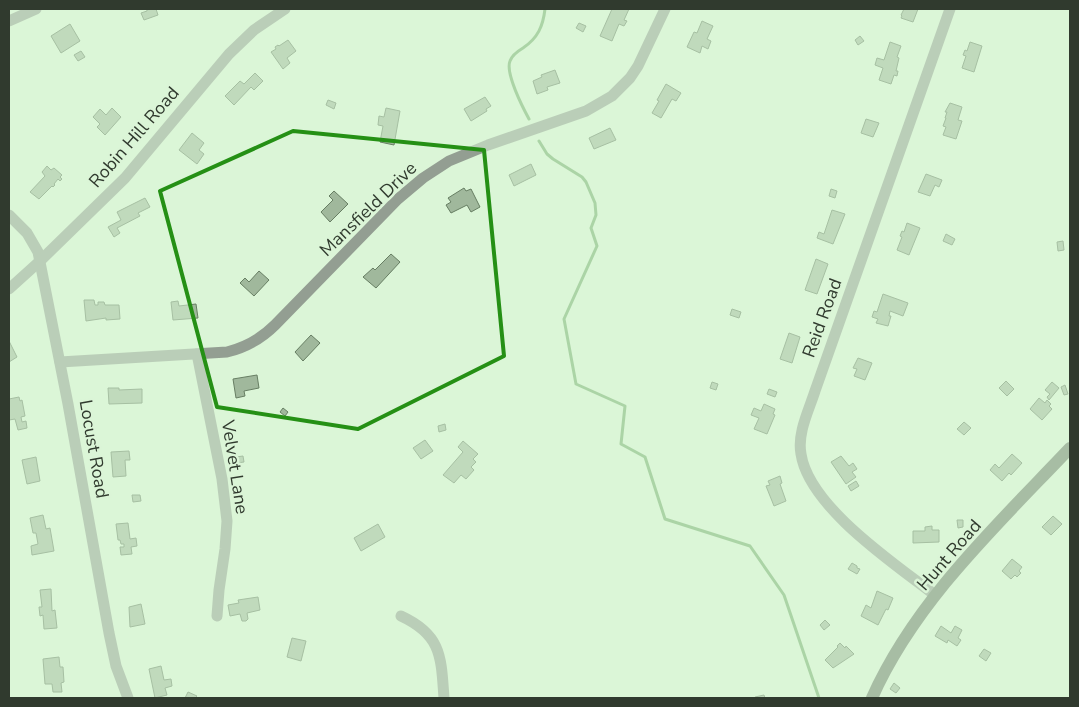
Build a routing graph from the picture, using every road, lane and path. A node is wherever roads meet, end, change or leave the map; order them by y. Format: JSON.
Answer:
{"nodes":[{"id":1,"x":36,"y":9,"type":"edge"},
{"id":2,"x":285,"y":9,"type":"edge"},
{"id":3,"x":665,"y":9,"type":"edge"},
{"id":4,"x":950,"y":9,"type":"edge"},
{"id":5,"x":9,"y":21,"type":"edge"},
{"id":6,"x":9,"y":215,"type":"edge"},
{"id":7,"x":40,"y":261,"type":"junction"},
{"id":8,"x":9,"y":289,"type":"edge"},
{"id":9,"x":197,"y":354,"type":"junction"},
{"id":10,"x":60,"y":362,"type":"junction"},
{"id":11,"x":1070,"y":448,"type":"edge"},
{"id":12,"x":935,"y":595,"type":"junction"},
{"id":13,"x":217,"y":616,"type":"dead end"},
{"id":14,"x":401,"y":616,"type":"dead end"},
{"id":15,"x":128,"y":698,"type":"edge"},
{"id":16,"x":444,"y":698,"type":"edge"},
{"id":17,"x":872,"y":698,"type":"edge"}],
"edges":[{"from":1,"to":5,"type":"street"},
{"from":2,"to":7,"type":"street","name":"Robin Hill Road"},
{"from":3,"to":9,"type":"street","name":"Mansfield Drive"},
{"from":4,"to":12,"type":"street","name":"Reid Road"},
{"from":6,"to":7,"type":"street","name":"Locust Road"},
{"from":7,"to":8,"type":"street","name":"Robin Hill Road"},
{"from":7,"to":10,"type":"street","name":"Locust Road"},
{"from":9,"to":10,"type":"street","name":"Mansfield Drive"},
{"from":9,"to":13,"type":"street","name":"Velvet Lane"},
{"from":10,"to":15,"type":"street","name":"Locust Road"},
{"from":11,"to":12,"type":"street","name":"Hunt Road"},
{"from":12,"to":17,"type":"street","name":"Hunt Road"},
{"from":14,"to":16,"type":"street"}]}
